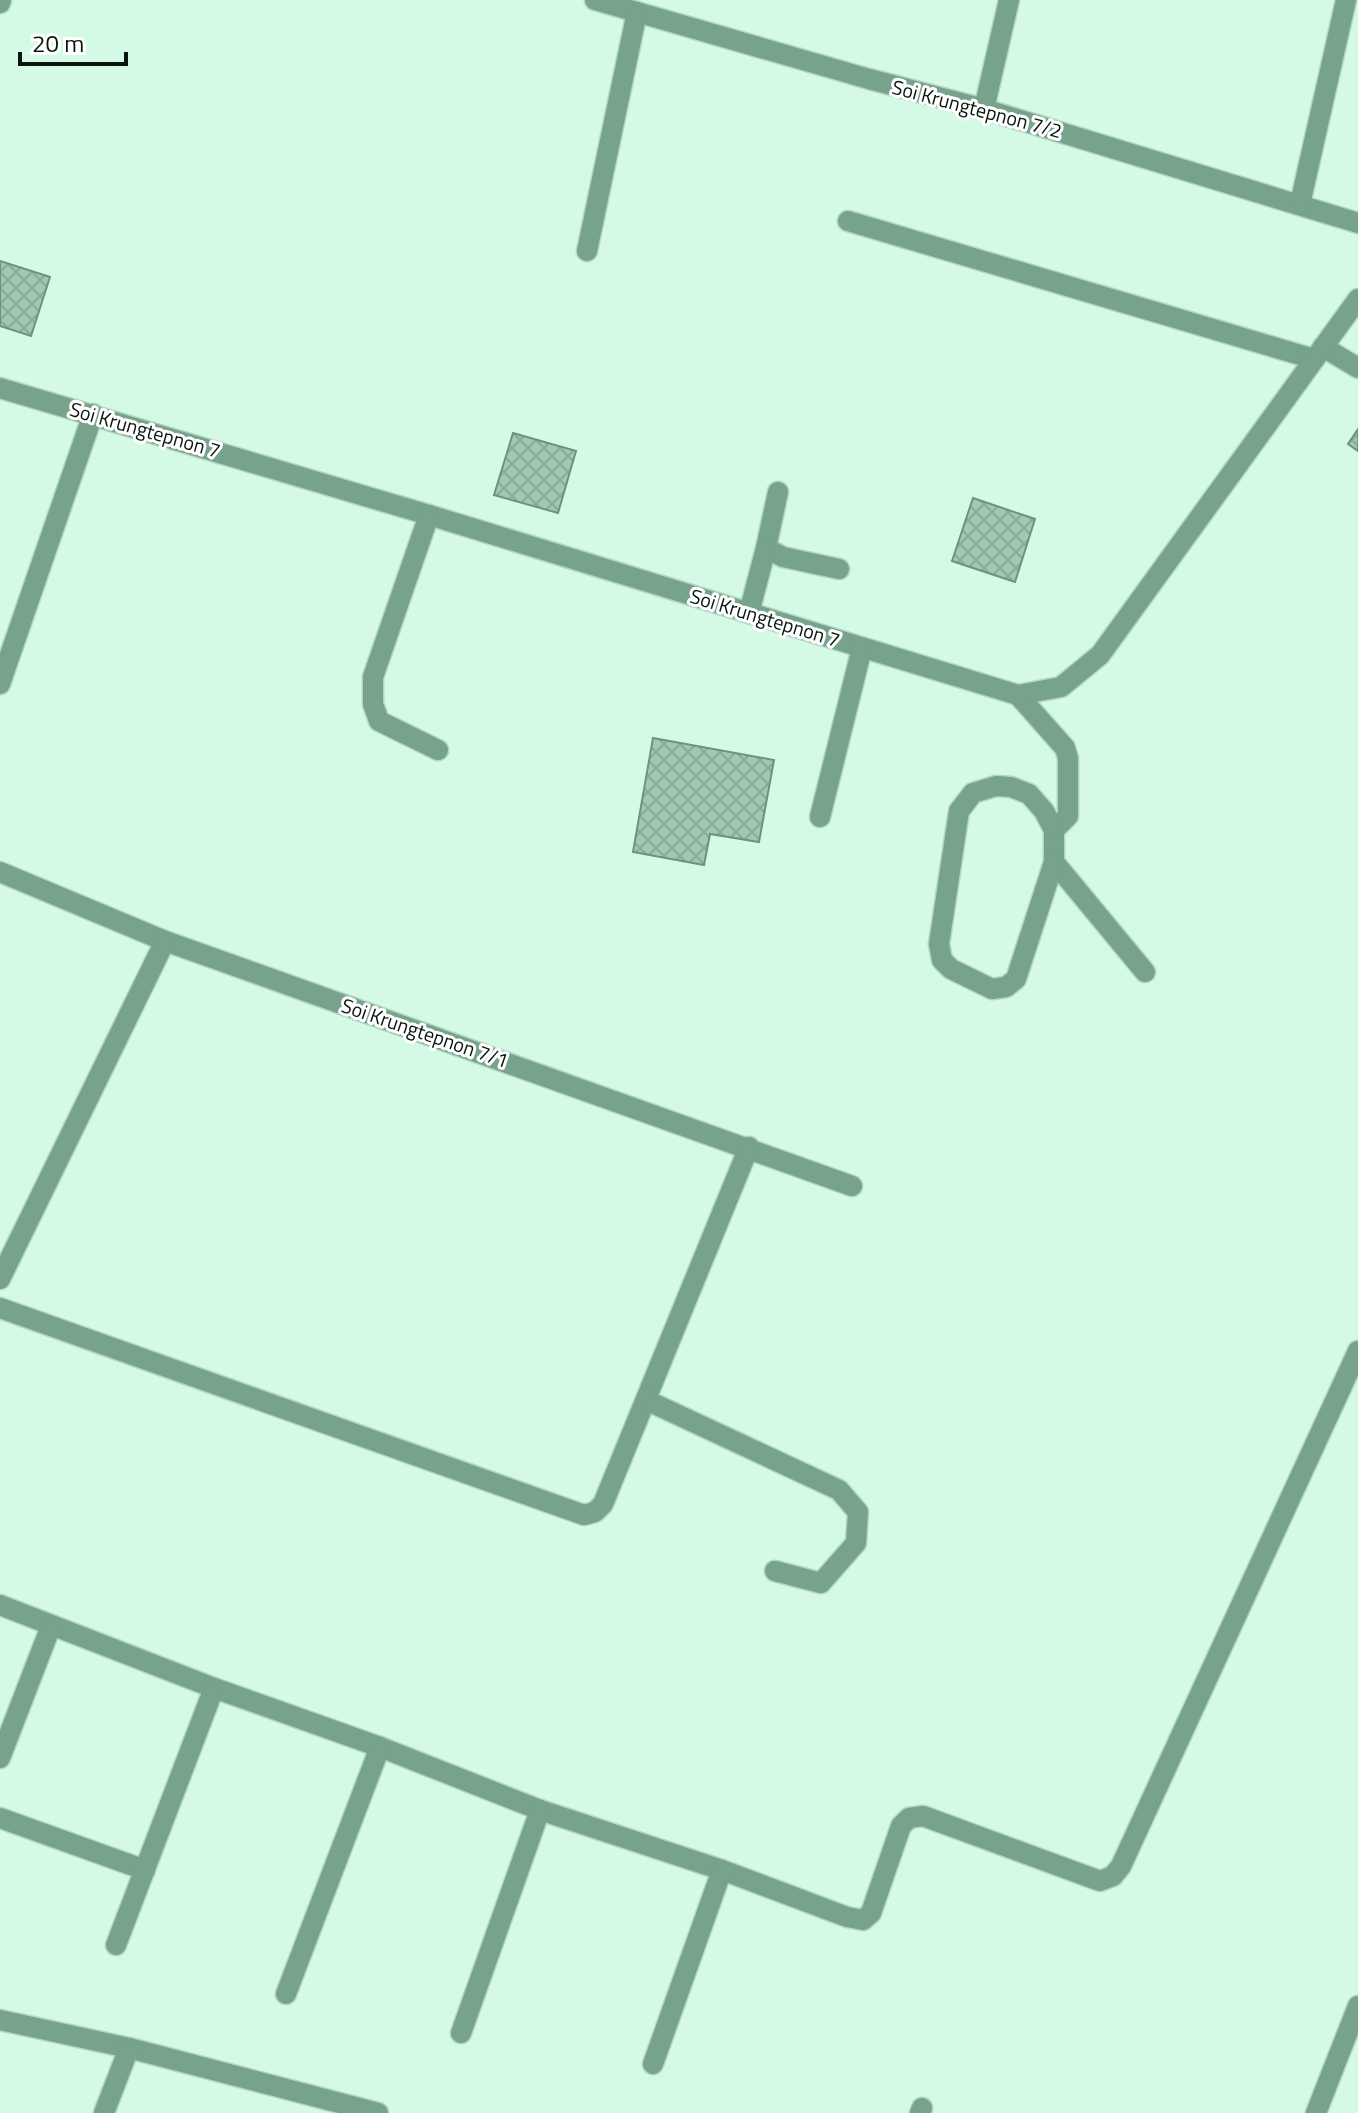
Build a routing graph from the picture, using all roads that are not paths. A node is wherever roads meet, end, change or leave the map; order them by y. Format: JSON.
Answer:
{"nodes":[{"id":1,"x":595,"y":0,"type":"edge"},
{"id":2,"x":1009,"y":0,"type":"edge"},
{"id":3,"x":1346,"y":0,"type":"edge"},
{"id":4,"x":637,"y":12,"type":"junction"},
{"id":5,"x":984,"y":109,"type":"junction"},
{"id":6,"x":1300,"y":204,"type":"junction"},
{"id":7,"x":848,"y":221,"type":"dead end"},
{"id":8,"x":1358,"y":223,"type":"edge"},
{"id":9,"x":587,"y":251,"type":"dead end"},
{"id":10,"x":1358,"y":299,"type":"edge"},
{"id":11,"x":1318,"y":353,"type":"junction"},
{"id":12,"x":1358,"y":368,"type":"edge"},
{"id":13,"x":0,"y":388,"type":"edge"},
{"id":14,"x":93,"y":414,"type":"junction"},
{"id":15,"x":778,"y":492,"type":"dead end"},
{"id":16,"x":429,"y":515,"type":"junction"},
{"id":17,"x":766,"y":548,"type":"junction"},
{"id":18,"x":839,"y":569,"type":"dead end"},
{"id":19,"x":749,"y":613,"type":"junction"},
{"id":20,"x":862,"y":648,"type":"junction"},
{"id":21,"x":0,"y":684,"type":"edge"},
{"id":22,"x":1018,"y":695,"type":"junction"},
{"id":23,"x":438,"y":750,"type":"dead end"},
{"id":24,"x":820,"y":817,"type":"dead end"},
{"id":25,"x":1054,"y":830,"type":"junction"},
{"id":26,"x":1054,"y":862,"type":"junction"},
{"id":27,"x":0,"y":872,"type":"edge"},
{"id":28,"x":165,"y":941,"type":"junction"},
{"id":29,"x":1145,"y":972,"type":"dead end"},
{"id":30,"x":749,"y":1147,"type":"junction"},
{"id":31,"x":852,"y":1186,"type":"dead end"},
{"id":32,"x":0,"y":1279,"type":"edge"},
{"id":33,"x":0,"y":1308,"type":"edge"},
{"id":34,"x":1358,"y":1351,"type":"edge"},
{"id":35,"x":646,"y":1400,"type":"junction"},
{"id":36,"x":775,"y":1571,"type":"dead end"},
{"id":37,"x":0,"y":1605,"type":"edge"},
{"id":38,"x":51,"y":1626,"type":"junction"},
{"id":39,"x":214,"y":1688,"type":"junction"},
{"id":40,"x":380,"y":1747,"type":"junction"},
{"id":41,"x":0,"y":1758,"type":"edge"},
{"id":42,"x":540,"y":1810,"type":"junction"},
{"id":43,"x":0,"y":1818,"type":"edge"},
{"id":44,"x":145,"y":1870,"type":"junction"},
{"id":45,"x":722,"y":1870,"type":"junction"},
{"id":46,"x":116,"y":1945,"type":"dead end"},
{"id":47,"x":286,"y":1994,"type":"dead end"},
{"id":48,"x":1358,"y":2006,"type":"edge"},
{"id":49,"x":0,"y":2020,"type":"edge"},
{"id":50,"x":461,"y":2033,"type":"dead end"},
{"id":51,"x":129,"y":2048,"type":"junction"},
{"id":52,"x":653,"y":2064,"type":"dead end"},
{"id":53,"x":296,"y":2103,"type":"edge"},
{"id":54,"x":104,"y":2113,"type":"edge"},
{"id":55,"x":378,"y":2113,"type":"edge"},
{"id":56,"x":1316,"y":2113,"type":"edge"}],
"edges":[{"from":1,"to":4,"type":"street","name":"Soi Krungtepnon 7/2"},
{"from":2,"to":5,"type":"street"},
{"from":3,"to":6,"type":"street"},
{"from":4,"to":5,"type":"street","name":"Soi Krungtepnon 7/2"},
{"from":4,"to":9,"type":"street"},
{"from":5,"to":6,"type":"street","name":"Soi Krungtepnon 7/2"},
{"from":6,"to":8,"type":"street","name":"Soi Krungtepnon 7/2"},
{"from":7,"to":11,"type":"street"},
{"from":10,"to":11,"type":"street","name":"Soi Krungtepnon 7"},
{"from":11,"to":12,"type":"street"},
{"from":11,"to":22,"type":"street","name":"Soi Krungtepnon 7"},
{"from":13,"to":14,"type":"street","name":"Soi Krungtepnon 7"},
{"from":14,"to":16,"type":"street","name":"Soi Krungtepnon 7"},
{"from":14,"to":21,"type":"street"},
{"from":15,"to":17,"type":"street"},
{"from":16,"to":19,"type":"street","name":"Soi Krungtepnon 7"},
{"from":16,"to":23,"type":"street"},
{"from":17,"to":18,"type":"street"},
{"from":17,"to":19,"type":"street"},
{"from":19,"to":20,"type":"street","name":"Soi Krungtepnon 7"},
{"from":20,"to":22,"type":"street","name":"Soi Krungtepnon 7"},
{"from":20,"to":24,"type":"street"},
{"from":22,"to":25,"type":"street"},
{"from":25,"to":26,"type":"street"},
{"from":25,"to":26,"type":"street"},
{"from":26,"to":29,"type":"street"},
{"from":27,"to":28,"type":"street","name":"Soi Krungtepnon 7/1"},
{"from":28,"to":30,"type":"street","name":"Soi Krungtepnon 7/1"},
{"from":28,"to":32,"type":"street"},
{"from":30,"to":31,"type":"street","name":"Soi Krungtepnon 7/1"},
{"from":30,"to":35,"type":"street"},
{"from":33,"to":35,"type":"street"},
{"from":34,"to":45,"type":"street"},
{"from":35,"to":36,"type":"street"},
{"from":37,"to":38,"type":"street"},
{"from":38,"to":39,"type":"street"},
{"from":38,"to":41,"type":"street"},
{"from":39,"to":40,"type":"street"},
{"from":39,"to":44,"type":"street"},
{"from":40,"to":42,"type":"street"},
{"from":40,"to":47,"type":"street"},
{"from":42,"to":45,"type":"street"},
{"from":42,"to":50,"type":"street"},
{"from":43,"to":44,"type":"street"},
{"from":44,"to":46,"type":"street"},
{"from":45,"to":52,"type":"street"},
{"from":48,"to":56,"type":"street"},
{"from":49,"to":51,"type":"street"},
{"from":51,"to":53,"type":"street"},
{"from":51,"to":54,"type":"street"},
{"from":53,"to":55,"type":"street"}]}
